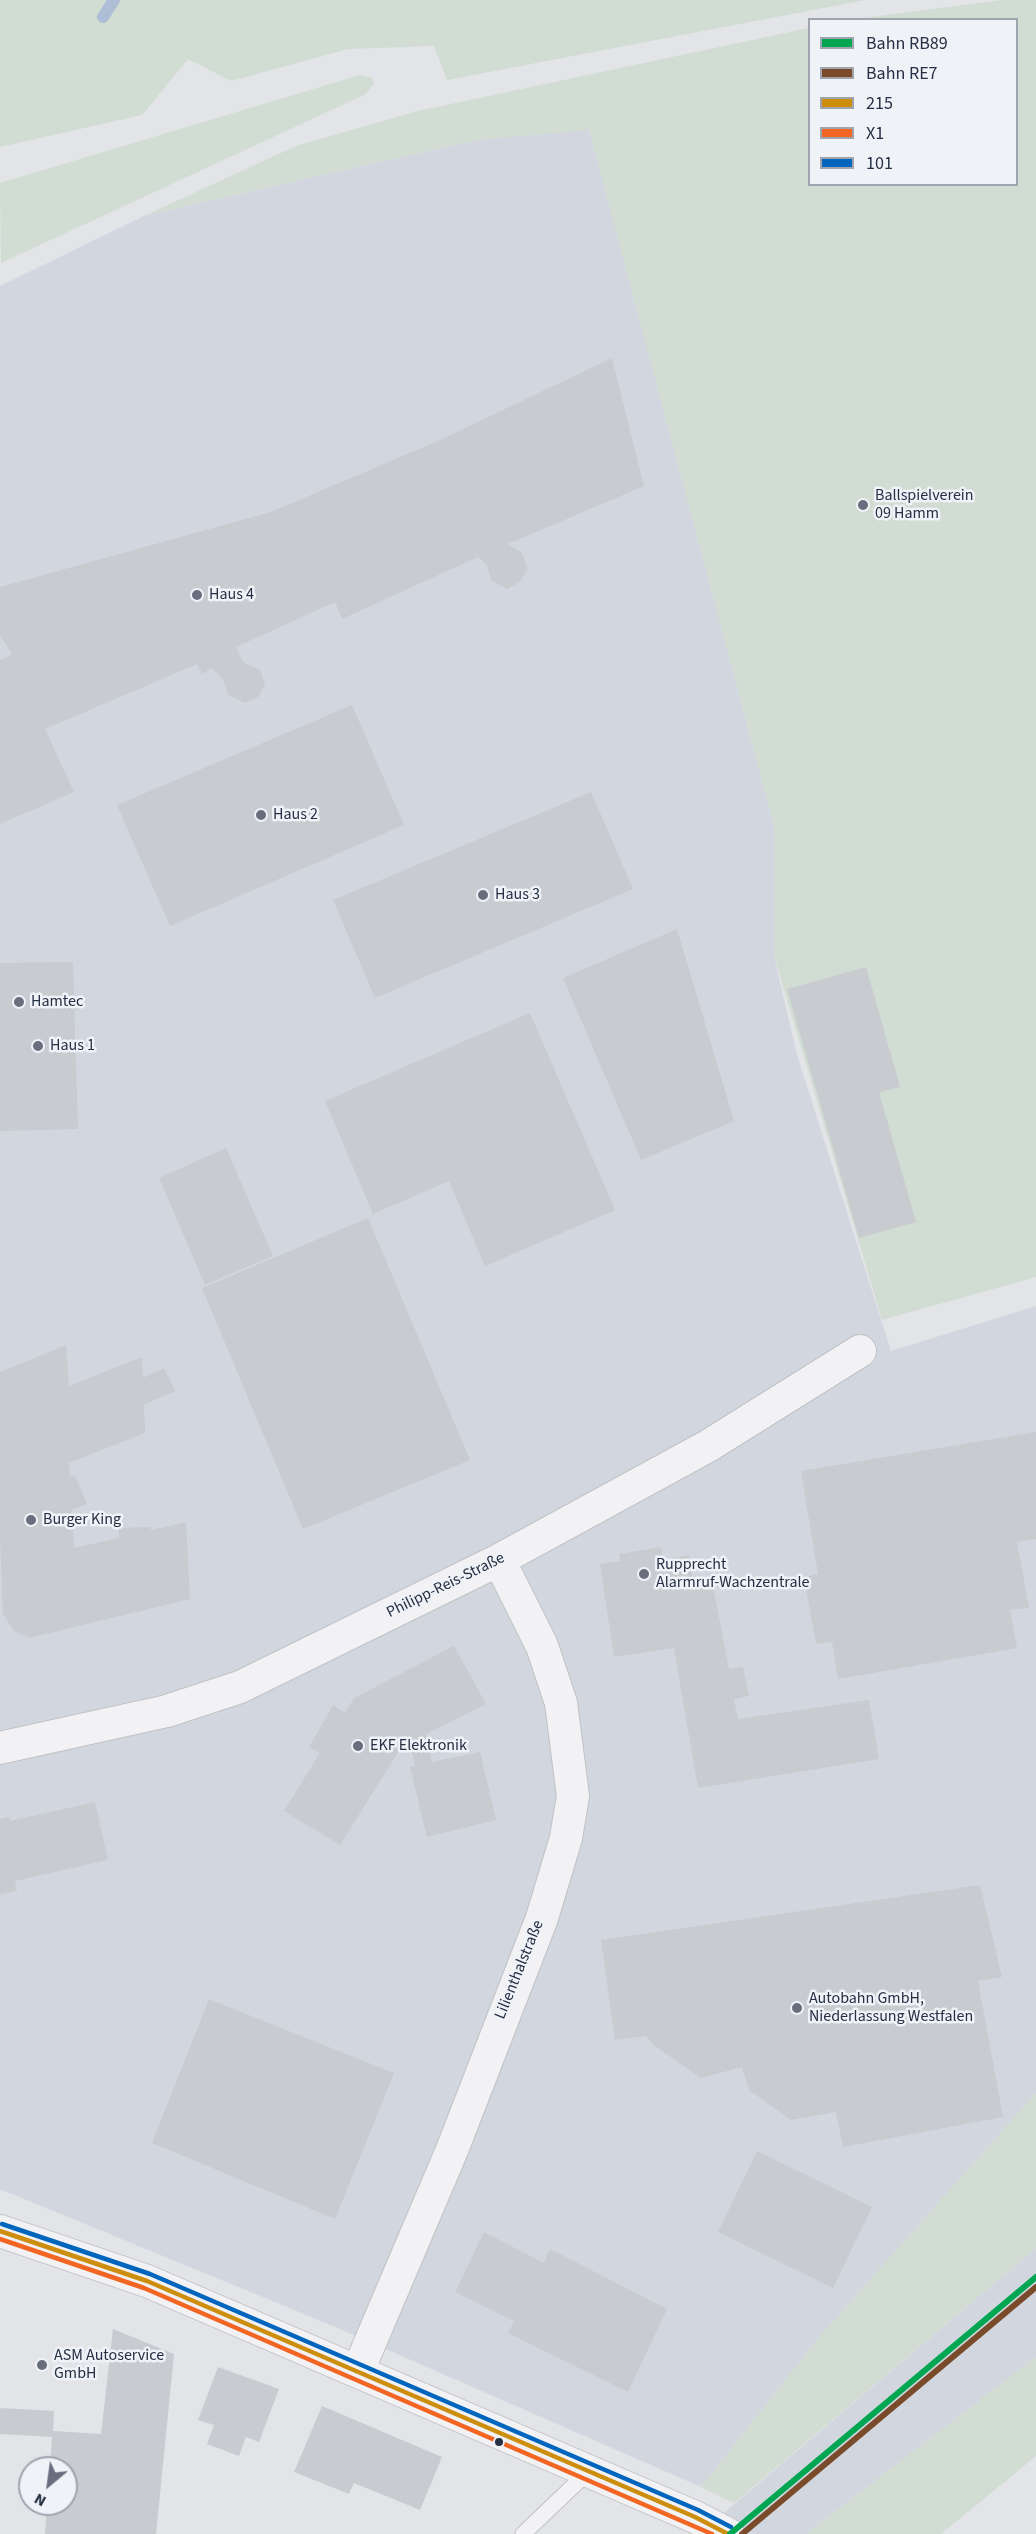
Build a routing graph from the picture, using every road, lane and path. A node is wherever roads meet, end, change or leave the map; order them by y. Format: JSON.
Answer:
{"nodes":[{"id":1,"x":861,"y":1350,"type":"dead end"},
{"id":2,"x":499,"y":1560,"type":"junction"},
{"id":3,"x":0,"y":1748,"type":"edge"},
{"id":4,"x":0,"y":2230,"type":"edge"},
{"id":5,"x":358,"y":2371,"type":"junction"},
{"id":6,"x":589,"y":2471,"type":"junction"},
{"id":7,"x":523,"y":2534,"type":"edge"},
{"id":8,"x":728,"y":2534,"type":"edge"}],
"edges":[{"from":1,"to":2,"type":"street","name":"Philipp-Reis-Straße"},
{"from":2,"to":3,"type":"street","name":"Philipp-Reis-Straße"},
{"from":2,"to":5,"type":"street","name":"Lilienthalstraße"},
{"from":4,"to":5,"type":"street"},
{"from":5,"to":6,"type":"street"},
{"from":6,"to":7,"type":"lane"},
{"from":6,"to":8,"type":"street"}]}
